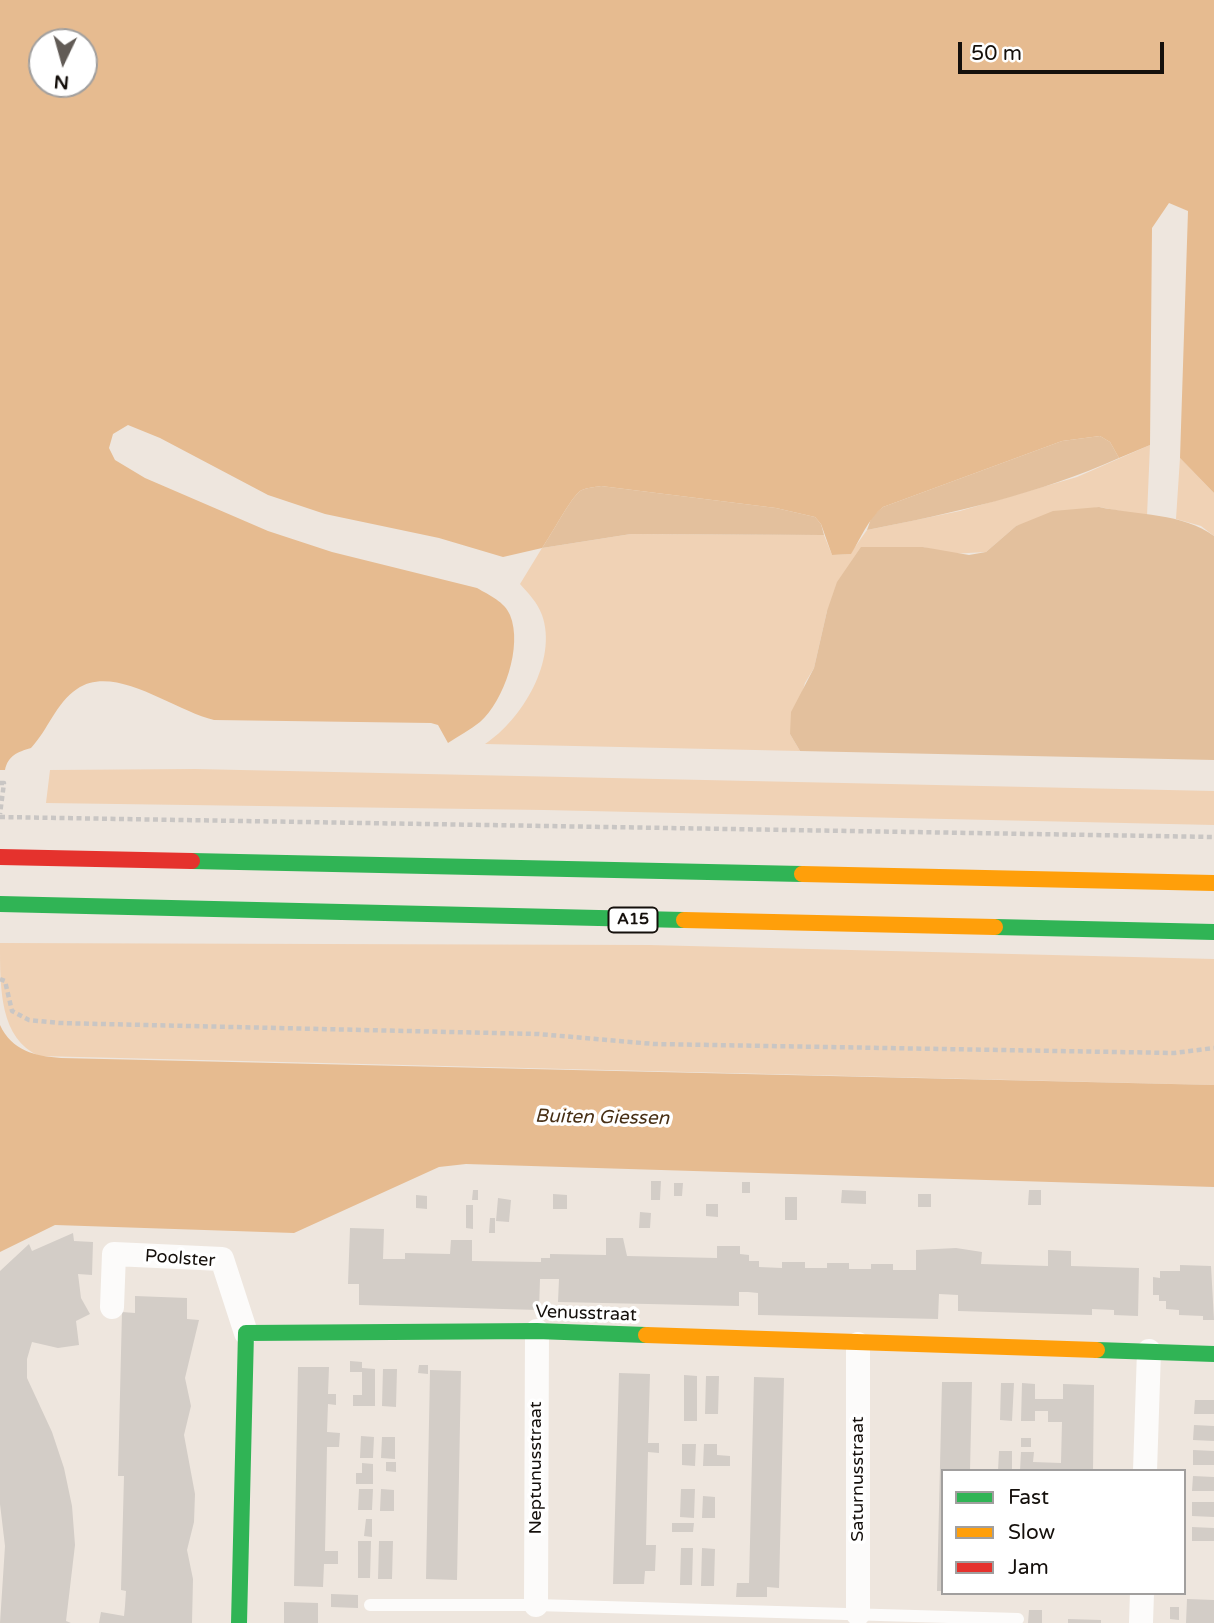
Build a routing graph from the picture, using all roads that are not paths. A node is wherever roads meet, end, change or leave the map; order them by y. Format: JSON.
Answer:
{"nodes":[{"id":1,"x":0,"y":857,"type":"edge"},
{"id":2,"x":1214,"y":883,"type":"edge"},
{"id":3,"x":0,"y":904,"type":"edge"},
{"id":4,"x":1214,"y":932,"type":"edge"},
{"id":5,"x":112,"y":1307,"type":"dead end"},
{"id":6,"x":537,"y":1331,"type":"junction"},
{"id":7,"x":247,"y":1332,"type":"junction"},
{"id":8,"x":858,"y":1343,"type":"junction"},
{"id":9,"x":1149,"y":1351,"type":"junction"},
{"id":10,"x":1214,"y":1354,"type":"edge"},
{"id":11,"x":1145,"y":1469,"type":"edge"},
{"id":12,"x":1142,"y":1595,"type":"edge"},
{"id":13,"x":370,"y":1605,"type":"dead end"},
{"id":14,"x":536,"y":1605,"type":"junction"},
{"id":15,"x":858,"y":1614,"type":"junction"},
{"id":16,"x":1018,"y":1619,"type":"dead end"},
{"id":17,"x":239,"y":1623,"type":"edge"},
{"id":18,"x":1141,"y":1623,"type":"edge"}],
"edges":[{"from":1,"to":2,"type":"main road"},
{"from":3,"to":4,"type":"main road","number":"A15"},
{"from":5,"to":7,"type":"street","name":"Poolster"},
{"from":6,"to":7,"type":"main road","name":"Venusstraat"},
{"from":6,"to":8,"type":"main road","name":"Venusstraat"},
{"from":6,"to":14,"type":"street","name":"Neptunusstraat"},
{"from":7,"to":17,"type":"main road"},
{"from":8,"to":9,"type":"main road","name":"Venusstraat"},
{"from":8,"to":15,"type":"street","name":"Saturnusstraat"},
{"from":9,"to":10,"type":"main road","name":"Venusstraat"},
{"from":9,"to":11,"type":"street"},
{"from":12,"to":18,"type":"street"},
{"from":13,"to":14,"type":"lane"},
{"from":14,"to":15,"type":"lane"},
{"from":15,"to":16,"type":"lane"}]}
